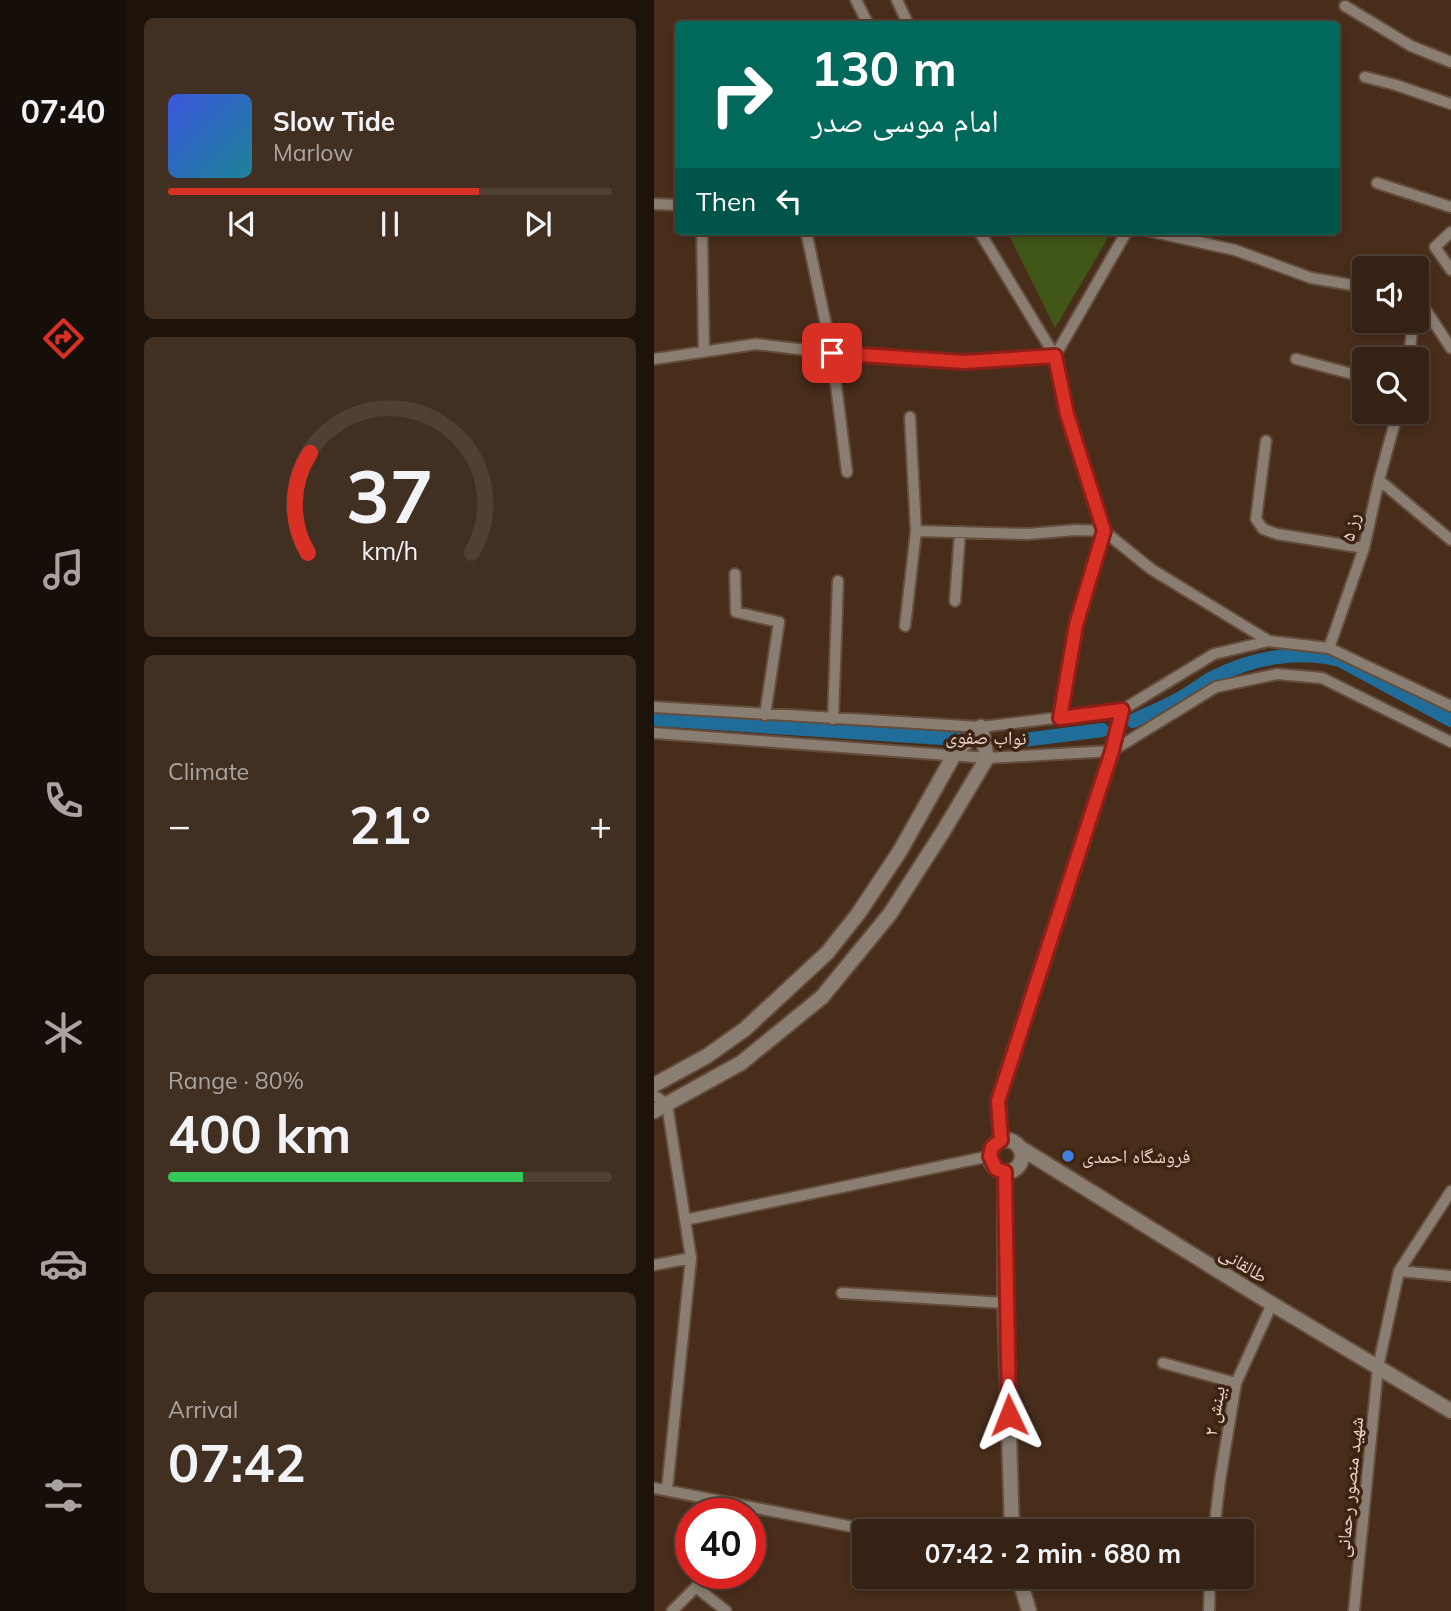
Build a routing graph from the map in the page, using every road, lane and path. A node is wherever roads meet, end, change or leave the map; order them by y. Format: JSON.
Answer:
{"nodes":[{"id":1,"x":856,"y":0,"type":"edge"},
{"id":2,"x":897,"y":0,"type":"edge"},
{"id":3,"x":1345,"y":6,"type":"dead end"},
{"id":4,"x":866,"y":21,"type":"edge"},
{"id":5,"x":907,"y":21,"type":"edge"},
{"id":6,"x":1450,"y":62,"type":"edge"},
{"id":7,"x":1365,"y":77,"type":"dead end"},
{"id":8,"x":1450,"y":104,"type":"edge"},
{"id":9,"x":1377,"y":183,"type":"dead end"},
{"id":10,"x":654,"y":204,"type":"edge"},
{"id":11,"x":675,"y":205,"type":"edge"},
{"id":12,"x":1450,"y":207,"type":"edge"},
{"id":13,"x":1450,"y":232,"type":"edge"},
{"id":14,"x":702,"y":235,"type":"edge"},
{"id":15,"x":807,"y":235,"type":"edge"},
{"id":16,"x":981,"y":235,"type":"edge"},
{"id":17,"x":1125,"y":235,"type":"edge"},
{"id":18,"x":1167,"y":235,"type":"edge"},
{"id":19,"x":1435,"y":247,"type":"junction"},
{"id":20,"x":1429,"y":263,"type":"edge"},
{"id":21,"x":1450,"y":270,"type":"edge"},
{"id":22,"x":1352,"y":285,"type":"edge"},
{"id":23,"x":1429,"y":314,"type":"edge"},
{"id":24,"x":1450,"y":348,"type":"edge"},
{"id":25,"x":704,"y":352,"type":"junction"},
{"id":26,"x":832,"y":353,"type":"junction"},
{"id":27,"x":1055,"y":356,"type":"junction"},
{"id":28,"x":654,"y":359,"type":"edge"},
{"id":29,"x":1296,"y":359,"type":"dead end"},
{"id":30,"x":1352,"y":374,"type":"edge"},
{"id":31,"x":910,"y":417,"type":"dead end"},
{"id":32,"x":1394,"y":424,"type":"edge"},
{"id":33,"x":1266,"y":441,"type":"dead end"},
{"id":34,"x":847,"y":472,"type":"dead end"},
{"id":35,"x":1379,"y":480,"type":"junction"},
{"id":36,"x":916,"y":531,"type":"junction"},
{"id":37,"x":1104,"y":531,"type":"junction"},
{"id":38,"x":960,"y":532,"type":"junction"},
{"id":39,"x":1450,"y":540,"type":"edge"},
{"id":40,"x":1364,"y":548,"type":"junction"},
{"id":41,"x":734,"y":574,"type":"dead end"},
{"id":42,"x":838,"y":581,"type":"dead end"},
{"id":43,"x":955,"y":601,"type":"dead end"},
{"id":44,"x":905,"y":626,"type":"dead end"},
{"id":45,"x":1269,"y":641,"type":"junction"},
{"id":46,"x":1329,"y":648,"type":"junction"},
{"id":47,"x":1450,"y":706,"type":"edge"},
{"id":48,"x":654,"y":707,"type":"edge"},
{"id":49,"x":1122,"y":710,"type":"junction"},
{"id":50,"x":765,"y":715,"type":"junction"},
{"id":51,"x":1060,"y":718,"type":"junction"},
{"id":52,"x":833,"y":719,"type":"junction"},
{"id":53,"x":981,"y":727,"type":"junction"},
{"id":54,"x":654,"y":733,"type":"edge"},
{"id":55,"x":1450,"y":742,"type":"edge"},
{"id":56,"x":1112,"y":751,"type":"junction"},
{"id":57,"x":954,"y":755,"type":"junction"},
{"id":58,"x":987,"y":758,"type":"junction"},
{"id":59,"x":654,"y":1085,"type":"edge"},
{"id":60,"x":654,"y":1095,"type":"edge"},
{"id":61,"x":660,"y":1107,"type":"edge"},
{"id":62,"x":1001,"y":1140,"type":"junction"},
{"id":63,"x":1019,"y":1147,"type":"junction"},
{"id":64,"x":990,"y":1156,"type":"junction"},
{"id":65,"x":1005,"y":1172,"type":"junction"},
{"id":66,"x":1450,"y":1191,"type":"edge"},
{"id":67,"x":685,"y":1220,"type":"junction"},
{"id":68,"x":691,"y":1258,"type":"junction"},
{"id":69,"x":654,"y":1265,"type":"edge"},
{"id":70,"x":1399,"y":1271,"type":"junction"},
{"id":71,"x":1450,"y":1276,"type":"edge"},
{"id":72,"x":842,"y":1293,"type":"dead end"},
{"id":73,"x":1005,"y":1303,"type":"junction"},
{"id":74,"x":1272,"y":1304,"type":"junction"},
{"id":75,"x":1163,"y":1363,"type":"dead end"},
{"id":76,"x":1378,"y":1367,"type":"junction"},
{"id":77,"x":1236,"y":1383,"type":"junction"},
{"id":78,"x":1450,"y":1411,"type":"edge"},
{"id":79,"x":654,"y":1488,"type":"edge"},
{"id":80,"x":667,"y":1490,"type":"junction"},
{"id":81,"x":699,"y":1498,"type":"edge"},
{"id":82,"x":766,"y":1513,"type":"edge"},
{"id":83,"x":1012,"y":1519,"type":"edge"},
{"id":84,"x":1215,"y":1519,"type":"edge"},
{"id":85,"x":852,"y":1527,"type":"edge"},
{"id":86,"x":694,"y":1589,"type":"edge"},
{"id":87,"x":698,"y":1589,"type":"edge"},
{"id":88,"x":1023,"y":1589,"type":"edge"},
{"id":89,"x":1210,"y":1589,"type":"edge"},
{"id":90,"x":672,"y":1611,"type":"edge"},
{"id":91,"x":726,"y":1611,"type":"edge"},
{"id":92,"x":1029,"y":1611,"type":"edge"},
{"id":93,"x":1209,"y":1611,"type":"edge"},
{"id":94,"x":1354,"y":1611,"type":"edge"}],
"edges":[{"from":1,"to":4,"type":"street"},
{"from":2,"to":5,"type":"street"},
{"from":3,"to":6,"type":"street"},
{"from":7,"to":8,"type":"street"},
{"from":9,"to":12,"type":"street"},
{"from":10,"to":11,"type":"street"},
{"from":13,"to":19,"type":"street"},
{"from":14,"to":25,"type":"street"},
{"from":15,"to":26,"type":"street"},
{"from":16,"to":27,"type":"street"},
{"from":17,"to":27,"type":"street"},
{"from":18,"to":22,"type":"street"},
{"from":19,"to":20,"type":"path"},
{"from":19,"to":21,"type":"street"},
{"from":23,"to":24,"type":"street"},
{"from":25,"to":26,"type":"street"},
{"from":25,"to":28,"type":"street"},
{"from":26,"to":27,"type":"street"},
{"from":26,"to":34,"type":"street"},
{"from":27,"to":37,"type":"street"},
{"from":29,"to":30,"type":"street"},
{"from":31,"to":36,"type":"street"},
{"from":32,"to":35,"type":"street","name":"رز ۵"},
{"from":33,"to":40,"type":"street"},
{"from":35,"to":39,"type":"street"},
{"from":35,"to":40,"type":"street","name":"رز ۵"},
{"from":36,"to":38,"type":"street"},
{"from":36,"to":44,"type":"street"},
{"from":37,"to":38,"type":"street"},
{"from":37,"to":45,"type":"street"},
{"from":37,"to":51,"type":"street"},
{"from":38,"to":43,"type":"street"},
{"from":40,"to":46,"type":"street","name":"رز ۵"},
{"from":41,"to":50,"type":"street"},
{"from":42,"to":52,"type":"street"},
{"from":45,"to":46,"type":"street","name":"نواب صفوی"},
{"from":45,"to":49,"type":"street","name":"نواب صفوی"},
{"from":46,"to":47,"type":"street","name":"نواب صفوی"},
{"from":48,"to":50,"type":"street","name":"نواب صفوی"},
{"from":49,"to":51,"type":"street","name":"نواب صفوی"},
{"from":49,"to":56,"type":"street"},
{"from":50,"to":52,"type":"street","name":"نواب صفوی"},
{"from":51,"to":53,"type":"street","name":"نواب صفوی"},
{"from":52,"to":53,"type":"street","name":"نواب صفوی"},
{"from":53,"to":57,"type":"street"},
{"from":53,"to":58,"type":"street"},
{"from":54,"to":57,"type":"street","name":"نواب صفوی"},
{"from":55,"to":56,"type":"street","name":"نواب صفوی"},
{"from":56,"to":58,"type":"street","name":"نواب صفوی"},
{"from":56,"to":62,"type":"street"},
{"from":57,"to":58,"type":"street","name":"نواب صفوی"},
{"from":57,"to":59,"type":"street"},
{"from":58,"to":61,"type":"street"},
{"from":60,"to":61,"type":"street"},
{"from":61,"to":67,"type":"street"},
{"from":62,"to":63,"type":"street"},
{"from":62,"to":64,"type":"street"},
{"from":63,"to":65,"type":"street"},
{"from":63,"to":74,"type":"street","name":"طالقانی"},
{"from":64,"to":65,"type":"street"},
{"from":64,"to":67,"type":"street"},
{"from":65,"to":73,"type":"street"},
{"from":66,"to":70,"type":"street"},
{"from":67,"to":68,"type":"street"},
{"from":68,"to":69,"type":"street"},
{"from":68,"to":80,"type":"street"},
{"from":70,"to":71,"type":"street"},
{"from":70,"to":76,"type":"street","name":"شهید منصور رحمانی"},
{"from":72,"to":73,"type":"street"},
{"from":73,"to":83,"type":"street"},
{"from":74,"to":76,"type":"street","name":"طالقانی"},
{"from":74,"to":77,"type":"street","name":"بینش ۲"},
{"from":75,"to":77,"type":"street"},
{"from":76,"to":78,"type":"street","name":"طالقانی"},
{"from":76,"to":94,"type":"street","name":"شهید منصور رحمانی"},
{"from":77,"to":84,"type":"street","name":"بینش ۲"},
{"from":79,"to":80,"type":"street"},
{"from":80,"to":81,"type":"street"},
{"from":82,"to":85,"type":"street"},
{"from":86,"to":90,"type":"street"},
{"from":87,"to":91,"type":"street"},
{"from":88,"to":92,"type":"street"},
{"from":89,"to":93,"type":"street"}]}
